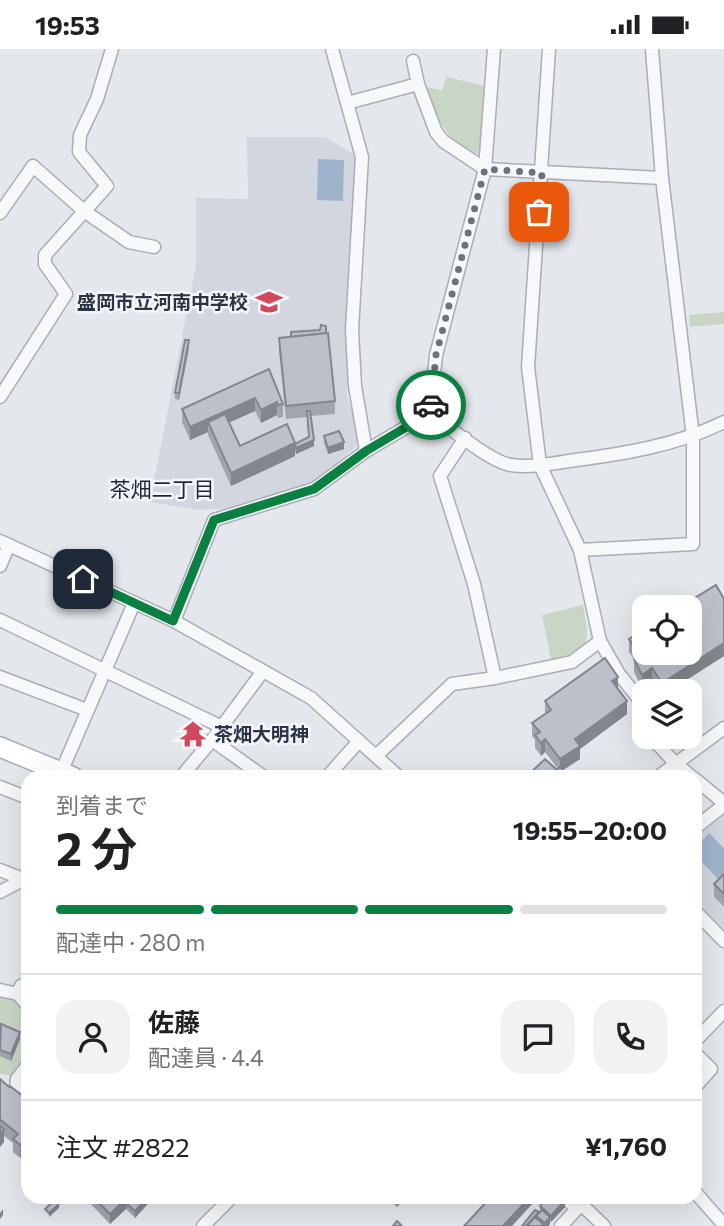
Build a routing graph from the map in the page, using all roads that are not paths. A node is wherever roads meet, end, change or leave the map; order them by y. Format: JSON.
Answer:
{"nodes":[{"id":1,"x":112,"y":49,"type":"edge"},
{"id":2,"x":332,"y":49,"type":"edge"},
{"id":3,"x":494,"y":49,"type":"edge"},
{"id":4,"x":550,"y":49,"type":"edge"},
{"id":5,"x":652,"y":49,"type":"edge"},
{"id":6,"x":413,"y":61,"type":"dead end"},
{"id":7,"x":418,"y":84,"type":"junction"},
{"id":8,"x":347,"y":103,"type":"junction"},
{"id":9,"x":485,"y":169,"type":"junction"},
{"id":10,"x":542,"y":173,"type":"junction"},
{"id":11,"x":662,"y":178,"type":"junction"},
{"id":12,"x":84,"y":211,"type":"junction"},
{"id":13,"x":0,"y":213,"type":"edge"},
{"id":14,"x":154,"y":247,"type":"dead end"},
{"id":15,"x":2,"y":391,"type":"edge"},
{"id":16,"x":430,"y":413,"type":"junction"},
{"id":17,"x":724,"y":422,"type":"edge"},
{"id":18,"x":693,"y":437,"type":"junction"},
{"id":19,"x":465,"y":438,"type":"junction"},
{"id":20,"x":366,"y":451,"type":"junction"},
{"id":21,"x":540,"y":465,"type":"junction"},
{"id":22,"x":4,"y":543,"type":"edge"},
{"id":23,"x":580,"y":550,"type":"junction"},
{"id":24,"x":0,"y":566,"type":"edge"},
{"id":25,"x":134,"y":603,"type":"junction"},
{"id":26,"x":0,"y":620,"type":"edge"},
{"id":27,"x":173,"y":621,"type":"junction"},
{"id":28,"x":600,"y":641,"type":"junction"},
{"id":29,"x":104,"y":670,"type":"junction"},
{"id":30,"x":263,"y":671,"type":"junction"},
{"id":31,"x":0,"y":677,"type":"edge"},
{"id":32,"x":495,"y":678,"type":"junction"},
{"id":33,"x":632,"y":690,"type":"edge"},
{"id":34,"x":87,"y":710,"type":"junction"},
{"id":35,"x":222,"y":727,"type":"junction"},
{"id":36,"x":724,"y":728,"type":"edge"},
{"id":37,"x":212,"y":740,"type":"junction"},
{"id":38,"x":359,"y":741,"type":"junction"},
{"id":39,"x":0,"y":747,"type":"edge"},
{"id":40,"x":662,"y":749,"type":"edge"},
{"id":41,"x":376,"y":756,"type":"junction"},
{"id":42,"x":676,"y":764,"type":"junction"},
{"id":43,"x":53,"y":770,"type":"edge"},
{"id":44,"x":67,"y":770,"type":"edge"},
{"id":45,"x":187,"y":770,"type":"edge"},
{"id":46,"x":254,"y":770,"type":"edge"},
{"id":47,"x":333,"y":770,"type":"edge"},
{"id":48,"x":391,"y":770,"type":"edge"},
{"id":49,"x":668,"y":770,"type":"edge"},
{"id":50,"x":684,"y":770,"type":"edge"},
{"id":51,"x":702,"y":785,"type":"edge"},
{"id":52,"x":0,"y":787,"type":"edge"},
{"id":53,"x":21,"y":795,"type":"edge"},
{"id":54,"x":724,"y":804,"type":"edge"},
{"id":55,"x":702,"y":822,"type":"edge"},
{"id":56,"x":0,"y":870,"type":"edge"},
{"id":57,"x":21,"y":876,"type":"edge"},
{"id":58,"x":21,"y":881,"type":"edge"},
{"id":59,"x":0,"y":892,"type":"edge"},
{"id":60,"x":702,"y":918,"type":"edge"},
{"id":61,"x":724,"y":941,"type":"edge"},
{"id":62,"x":21,"y":986,"type":"edge"},
{"id":63,"x":0,"y":990,"type":"edge"},
{"id":64,"x":18,"y":994,"type":"junction"},
{"id":65,"x":21,"y":998,"type":"edge"},
{"id":66,"x":724,"y":1011,"type":"edge"},
{"id":67,"x":702,"y":1034,"type":"edge"},
{"id":68,"x":702,"y":1060,"type":"edge"},
{"id":69,"x":21,"y":1074,"type":"edge"},
{"id":70,"x":702,"y":1079,"type":"edge"},
{"id":71,"x":21,"y":1093,"type":"edge"},
{"id":72,"x":702,"y":1200,"type":"edge"},
{"id":73,"x":225,"y":1204,"type":"edge"},
{"id":74,"x":581,"y":1204,"type":"edge"},
{"id":75,"x":583,"y":1204,"type":"edge"},
{"id":76,"x":724,"y":1225,"type":"edge"},
{"id":77,"x":204,"y":1226,"type":"edge"},
{"id":78,"x":561,"y":1226,"type":"edge"},
{"id":79,"x":604,"y":1226,"type":"edge"}],
"edges":[{"from":1,"to":12,"type":"street"},
{"from":2,"to":8,"type":"street"},
{"from":3,"to":9,"type":"street"},
{"from":4,"to":10,"type":"street"},
{"from":5,"to":11,"type":"street"},
{"from":6,"to":7,"type":"street"},
{"from":7,"to":8,"type":"street"},
{"from":7,"to":9,"type":"street"},
{"from":8,"to":20,"type":"street"},
{"from":9,"to":10,"type":"street"},
{"from":9,"to":16,"type":"street"},
{"from":10,"to":11,"type":"street"},
{"from":10,"to":21,"type":"street"},
{"from":11,"to":18,"type":"street"},
{"from":12,"to":13,"type":"street"},
{"from":12,"to":14,"type":"street"},
{"from":12,"to":15,"type":"street"},
{"from":16,"to":19,"type":"street"},
{"from":16,"to":20,"type":"street"},
{"from":17,"to":18,"type":"street"},
{"from":18,"to":21,"type":"street"},
{"from":18,"to":23,"type":"street"},
{"from":19,"to":21,"type":"street"},
{"from":19,"to":32,"type":"street"},
{"from":20,"to":27,"type":"street"},
{"from":21,"to":23,"type":"street"},
{"from":22,"to":24,"type":"street"},
{"from":22,"to":25,"type":"street"},
{"from":23,"to":28,"type":"street"},
{"from":25,"to":27,"type":"street"},
{"from":25,"to":29,"type":"street"},
{"from":26,"to":29,"type":"street"},
{"from":27,"to":30,"type":"street"},
{"from":28,"to":32,"type":"street"},
{"from":28,"to":33,"type":"street"},
{"from":29,"to":34,"type":"street"},
{"from":29,"to":35,"type":"street"},
{"from":30,"to":35,"type":"street"},
{"from":30,"to":38,"type":"street"},
{"from":31,"to":34,"type":"street"},
{"from":32,"to":41,"type":"street"},
{"from":34,"to":44,"type":"street"},
{"from":35,"to":37,"type":"street"},
{"from":36,"to":42,"type":"street"},
{"from":37,"to":45,"type":"street"},
{"from":37,"to":46,"type":"street"},
{"from":38,"to":41,"type":"street"},
{"from":38,"to":47,"type":"street"},
{"from":39,"to":43,"type":"street"},
{"from":40,"to":42,"type":"street"},
{"from":41,"to":48,"type":"street"},
{"from":42,"to":49,"type":"street"},
{"from":42,"to":50,"type":"street"},
{"from":51,"to":54,"type":"street"},
{"from":52,"to":53,"type":"street"},
{"from":54,"to":55,"type":"street"},
{"from":56,"to":57,"type":"street"},
{"from":58,"to":59,"type":"street"},
{"from":60,"to":61,"type":"street"},
{"from":62,"to":64,"type":"street"},
{"from":63,"to":64,"type":"street"},
{"from":64,"to":65,"type":"street"},
{"from":66,"to":67,"type":"street"},
{"from":68,"to":70,"type":"street"},
{"from":69,"to":71,"type":"street"},
{"from":72,"to":76,"type":"street"},
{"from":73,"to":77,"type":"street"},
{"from":74,"to":78,"type":"street"},
{"from":75,"to":79,"type":"street"}]}
